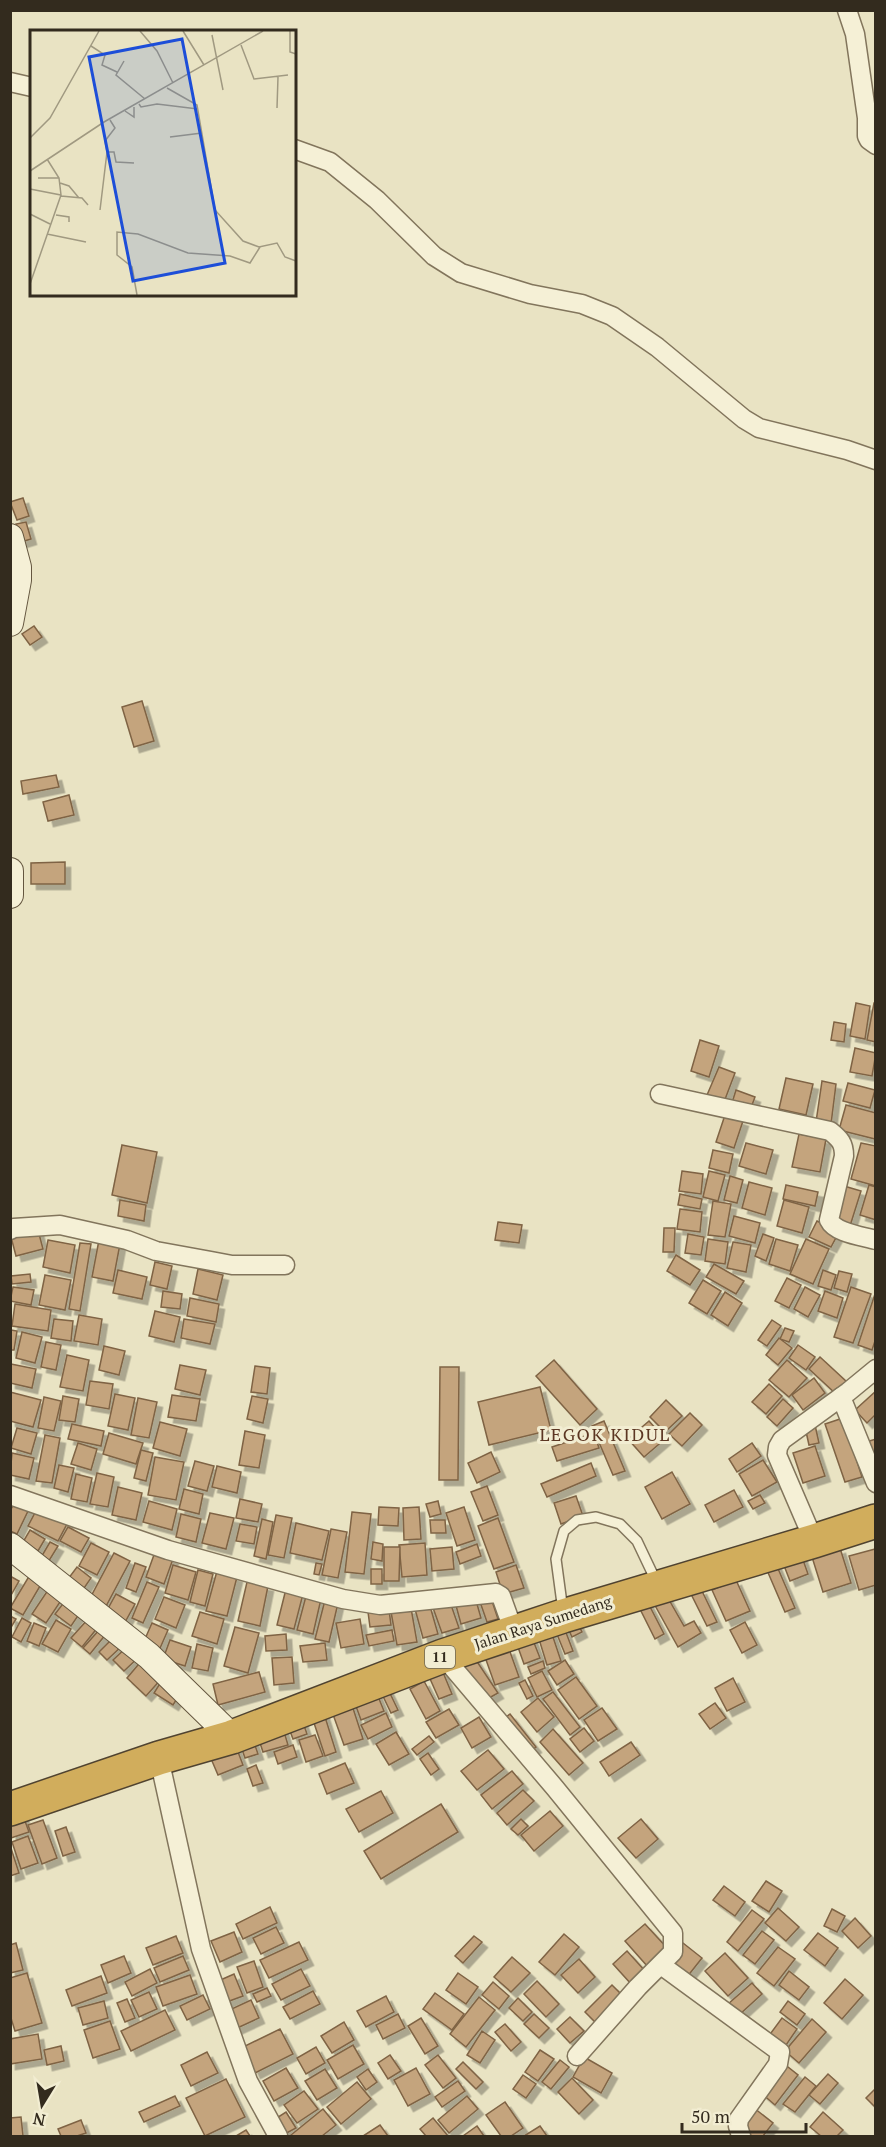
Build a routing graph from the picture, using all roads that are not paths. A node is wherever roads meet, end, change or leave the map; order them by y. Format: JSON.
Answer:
{"nodes":[{"id":1,"x":847,"y":10,"type":"edge"},
{"id":2,"x":10,"y":82,"type":"edge"},
{"id":3,"x":30,"y":87,"type":"edge"},
{"id":4,"x":876,"y":145,"type":"edge"},
{"id":5,"x":296,"y":150,"type":"edge"},
{"id":6,"x":876,"y":460,"type":"edge"},
{"id":7,"x":10,"y":537,"type":"edge"},
{"id":8,"x":10,"y":622,"type":"edge"},
{"id":9,"x":10,"y":871,"type":"edge"},
{"id":10,"x":10,"y":895,"type":"edge"},
{"id":11,"x":660,"y":1094,"type":"dead end"},
{"id":12,"x":10,"y":1230,"type":"edge"},
{"id":13,"x":876,"y":1240,"type":"edge"},
{"id":14,"x":285,"y":1265,"type":"dead end"},
{"id":15,"x":876,"y":1369,"type":"edge"},
{"id":16,"x":841,"y":1397,"type":"junction"},
{"id":17,"x":876,"y":1483,"type":"edge"},
{"id":18,"x":10,"y":1495,"type":"edge"},
{"id":19,"x":876,"y":1521,"type":"edge"},
{"id":20,"x":814,"y":1541,"type":"junction"},
{"id":21,"x":10,"y":1546,"type":"edge"},
{"id":22,"x":659,"y":1586,"type":"junction"},
{"id":23,"x":563,"y":1616,"type":"junction"},
{"id":24,"x":514,"y":1632,"type":"junction"},
{"id":25,"x":443,"y":1656,"type":"junction"},
{"id":26,"x":232,"y":1737,"type":"junction"},
{"id":27,"x":159,"y":1758,"type":"junction"},
{"id":28,"x":10,"y":1809,"type":"edge"},
{"id":29,"x":661,"y":1965,"type":"junction"},
{"id":30,"x":577,"y":2056,"type":"dead end"},
{"id":31,"x":278,"y":2136,"type":"edge"},
{"id":32,"x":741,"y":2136,"type":"edge"}],
"edges":[{"from":1,"to":4,"type":"street"},
{"from":2,"to":3,"type":"street"},
{"from":5,"to":6,"type":"street"},
{"from":7,"to":8,"type":"street"},
{"from":9,"to":10,"type":"street"},
{"from":11,"to":13,"type":"street"},
{"from":12,"to":14,"type":"street"},
{"from":15,"to":16,"type":"street"},
{"from":16,"to":17,"type":"street"},
{"from":16,"to":20,"type":"street"},
{"from":18,"to":24,"type":"street"},
{"from":19,"to":20,"type":"highway","name":"Jalan Raya Sumedang","number":"11"},
{"from":20,"to":22,"type":"highway","name":"Jalan Raya Sumedang","number":"11"},
{"from":21,"to":26,"type":"street"},
{"from":22,"to":23,"type":"highway","name":"Jalan Raya Sumedang","number":"11"},
{"from":22,"to":23,"type":"lane"},
{"from":23,"to":24,"type":"highway","name":"Jalan Raya Sumedang","number":"11"},
{"from":24,"to":25,"type":"highway","name":"Jalan Raya Sumedang","number":"11"},
{"from":25,"to":26,"type":"highway","name":"Jalan Raya Sumedang","number":"11"},
{"from":25,"to":29,"type":"street"},
{"from":26,"to":27,"type":"highway","name":"Jalan Raya Sumedang","number":"11"},
{"from":27,"to":28,"type":"highway","name":"Jalan Raya Sumedang","number":"11"},
{"from":27,"to":31,"type":"street"},
{"from":29,"to":30,"type":"street"},
{"from":29,"to":32,"type":"street"}]}
